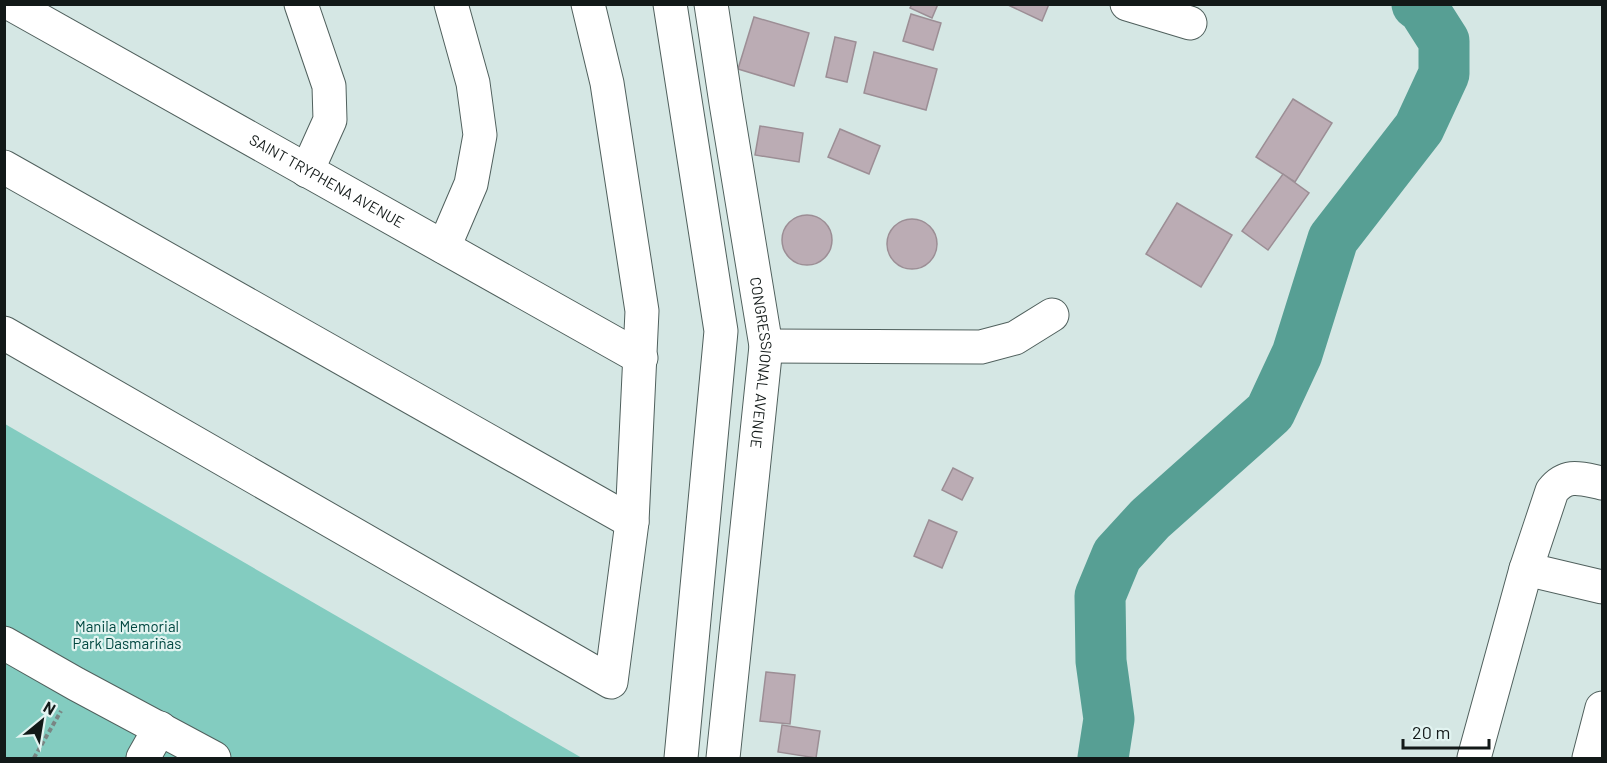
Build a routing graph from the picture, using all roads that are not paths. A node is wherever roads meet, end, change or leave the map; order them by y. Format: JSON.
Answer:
{"nodes":[{"id":1,"x":301,"y":4,"type":"edge"},
{"id":2,"x":451,"y":4,"type":"edge"},
{"id":3,"x":588,"y":4,"type":"edge"},
{"id":4,"x":670,"y":4,"type":"edge"},
{"id":5,"x":711,"y":4,"type":"edge"},
{"id":6,"x":1127,"y":4,"type":"edge"},
{"id":7,"x":22,"y":7,"type":"edge"},
{"id":8,"x":1190,"y":22,"type":"dead end"},
{"id":9,"x":4,"y":167,"type":"edge"},
{"id":10,"x":307,"y":171,"type":"junction"},
{"id":11,"x":444,"y":247,"type":"junction"},
{"id":12,"x":1052,"y":315,"type":"dead end"},
{"id":13,"x":4,"y":333,"type":"edge"},
{"id":14,"x":766,"y":345,"type":"junction"},
{"id":15,"x":641,"y":358,"type":"junction"},
{"id":16,"x":1602,"y":483,"type":"edge"},
{"id":17,"x":632,"y":522,"type":"junction"},
{"id":18,"x":1526,"y":569,"type":"junction"},
{"id":19,"x":1602,"y":587,"type":"edge"},
{"id":20,"x":5,"y":645,"type":"edge"},
{"id":21,"x":1602,"y":708,"type":"edge"},
{"id":22,"x":160,"y":728,"type":"junction"},
{"id":23,"x":143,"y":759,"type":"edge"},
{"id":24,"x":214,"y":759,"type":"edge"},
{"id":25,"x":681,"y":759,"type":"edge"},
{"id":26,"x":723,"y":759,"type":"edge"},
{"id":27,"x":1474,"y":759,"type":"edge"},
{"id":28,"x":1589,"y":759,"type":"edge"}],
"edges":[{"from":1,"to":10,"type":"street"},
{"from":2,"to":11,"type":"street"},
{"from":3,"to":15,"type":"street"},
{"from":4,"to":25,"type":"street"},
{"from":5,"to":14,"type":"street","name":"CONGRESSIONAL AVENUE"},
{"from":6,"to":8,"type":"street"},
{"from":7,"to":10,"type":"street","name":"SAINT TRYPHENA AVENUE"},
{"from":9,"to":17,"type":"street"},
{"from":10,"to":11,"type":"street","name":"SAINT TRYPHENA AVENUE"},
{"from":11,"to":15,"type":"street","name":"SAINT TRYPHENA AVENUE"},
{"from":12,"to":14,"type":"street"},
{"from":13,"to":17,"type":"street"},
{"from":14,"to":26,"type":"street","name":"CONGRESSIONAL AVENUE"},
{"from":15,"to":17,"type":"street"},
{"from":16,"to":18,"type":"street"},
{"from":18,"to":19,"type":"street"},
{"from":18,"to":27,"type":"street"},
{"from":20,"to":22,"type":"street"},
{"from":21,"to":28,"type":"street"},
{"from":22,"to":23,"type":"street"},
{"from":22,"to":24,"type":"street"}]}
